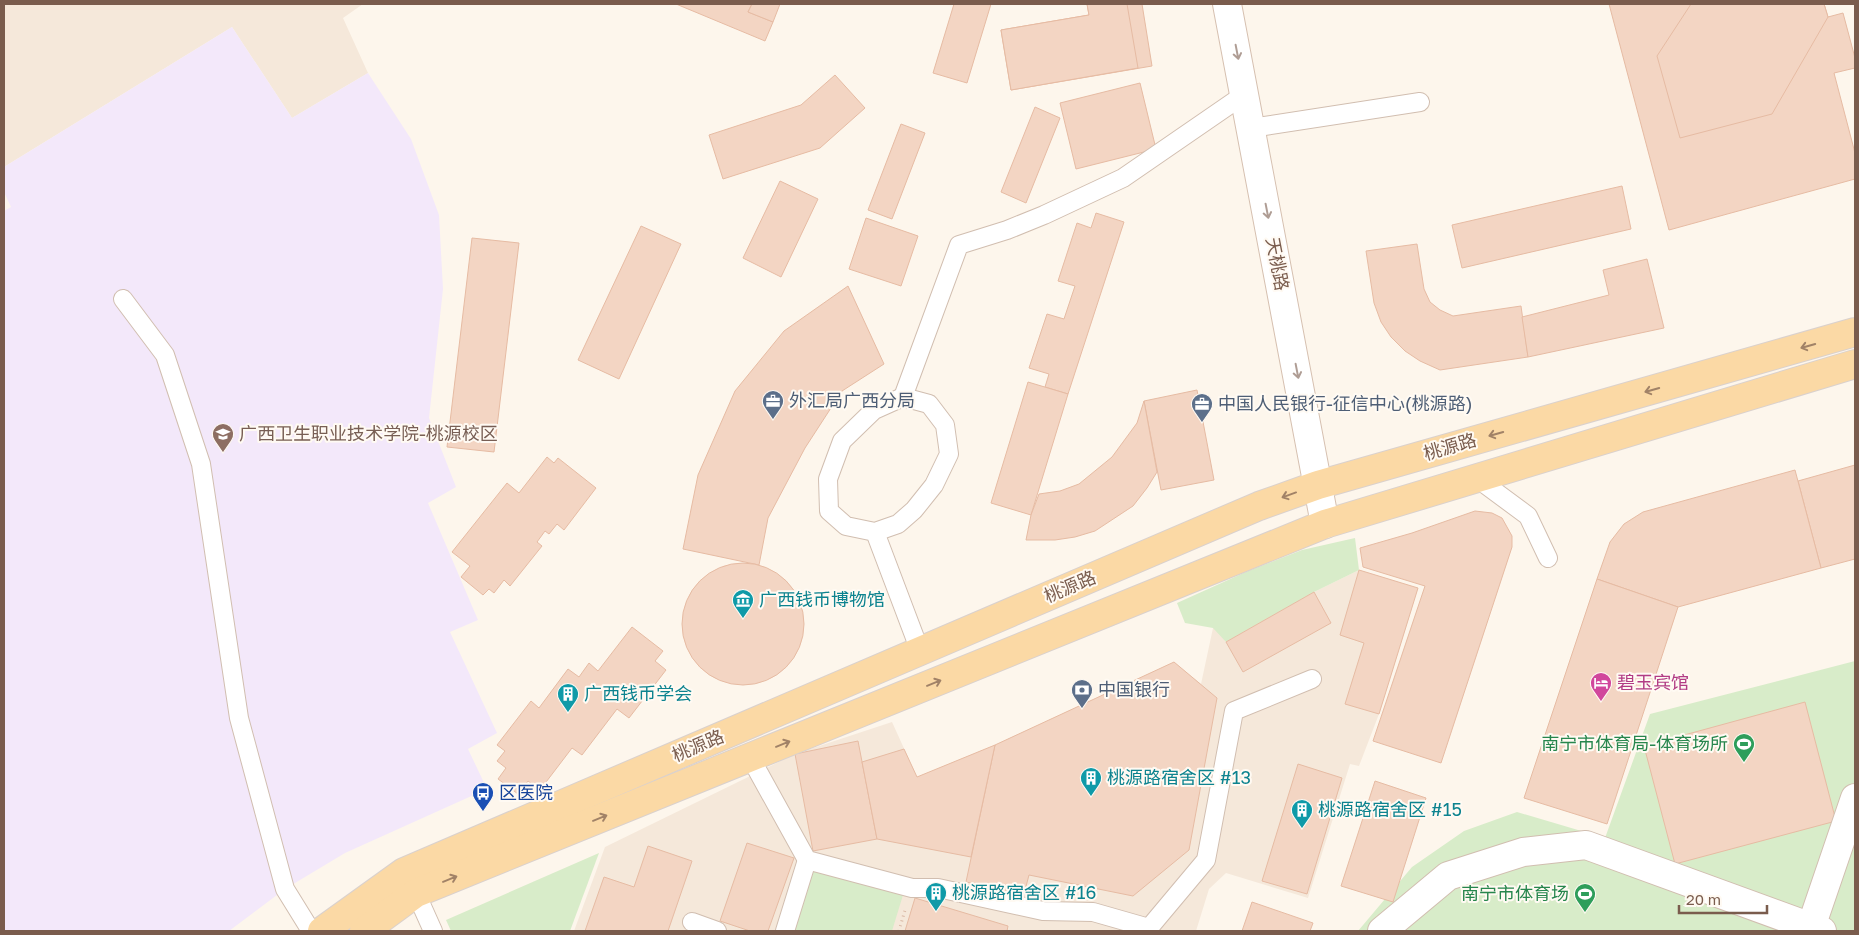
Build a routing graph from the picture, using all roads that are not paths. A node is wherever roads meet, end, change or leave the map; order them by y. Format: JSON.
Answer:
{"nodes":[{"id":1,"x":1227,"y":4,"type":"edge"},
{"id":2,"x":1245,"y":94,"type":"junction"},
{"id":3,"x":1420,"y":102,"type":"dead end"},
{"id":4,"x":1251,"y":128,"type":"junction"},
{"id":5,"x":123,"y":299,"type":"dead end"},
{"id":6,"x":1855,"y":332,"type":"edge"},
{"id":7,"x":1855,"y":364,"type":"edge"},
{"id":8,"x":903,"y":397,"type":"junction"},
{"id":9,"x":1478,"y":479,"type":"junction"},
{"id":10,"x":1318,"y":485,"type":"junction"},
{"id":11,"x":1325,"y":524,"type":"junction"},
{"id":12,"x":875,"y":532,"type":"junction"},
{"id":13,"x":1548,"y":558,"type":"dead end"},
{"id":14,"x":920,"y":651,"type":"junction"},
{"id":15,"x":1312,"y":680,"type":"dead end"},
{"id":16,"x":750,"y":757,"type":"junction"},
{"id":17,"x":1855,"y":798,"type":"edge"},
{"id":18,"x":807,"y":860,"type":"junction"},
{"id":19,"x":416,"y":893,"type":"junction"},
{"id":20,"x":692,"y":922,"type":"dead end"},
{"id":21,"x":1816,"y":929,"type":"edge"},
{"id":22,"x":1148,"y":930,"type":"edge"},
{"id":23,"x":311,"y":931,"type":"edge"},
{"id":24,"x":322,"y":931,"type":"edge"},
{"id":25,"x":364,"y":931,"type":"edge"},
{"id":26,"x":433,"y":931,"type":"edge"},
{"id":27,"x":717,"y":931,"type":"edge"},
{"id":28,"x":785,"y":931,"type":"edge"},
{"id":29,"x":1382,"y":931,"type":"edge"}],
"edges":[{"from":1,"to":2,"type":"street","name":"天桃路","one_way":true},
{"from":2,"to":4,"type":"street","name":"天桃路"},
{"from":2,"to":8,"type":"lane"},
{"from":3,"to":4,"type":"lane"},
{"from":4,"to":10,"type":"street","name":"天桃路","one_way":true},
{"from":5,"to":23,"type":"lane"},
{"from":6,"to":10,"type":"main road","name":"桃源路","one_way":true},
{"from":7,"to":9,"type":"main road","name":"桃源路"},
{"from":8,"to":12,"type":"lane"},
{"from":8,"to":12,"type":"lane"},
{"from":9,"to":11,"type":"main road","name":"桃源路"},
{"from":9,"to":13,"type":"lane"},
{"from":10,"to":11,"type":"street","name":"天桃路"},
{"from":10,"to":14,"type":"main road","name":"桃源路","one_way":true},
{"from":16,"to":11,"type":"main road","name":"桃源路","one_way":true},
{"from":12,"to":14,"type":"lane"},
{"from":14,"to":24,"type":"main road","name":"桃源路"},
{"from":15,"to":22,"type":"lane"},
{"from":16,"to":18,"type":"lane"},
{"from":19,"to":16,"type":"main road","name":"桃源路","one_way":true},
{"from":17,"to":21,"type":"street"},
{"from":18,"to":22,"type":"lane"},
{"from":18,"to":28,"type":"lane"},
{"from":19,"to":25,"type":"main road","name":"桃源路"},
{"from":19,"to":26,"type":"lane"},
{"from":20,"to":27,"type":"lane"},
{"from":21,"to":29,"type":"street"}]}
